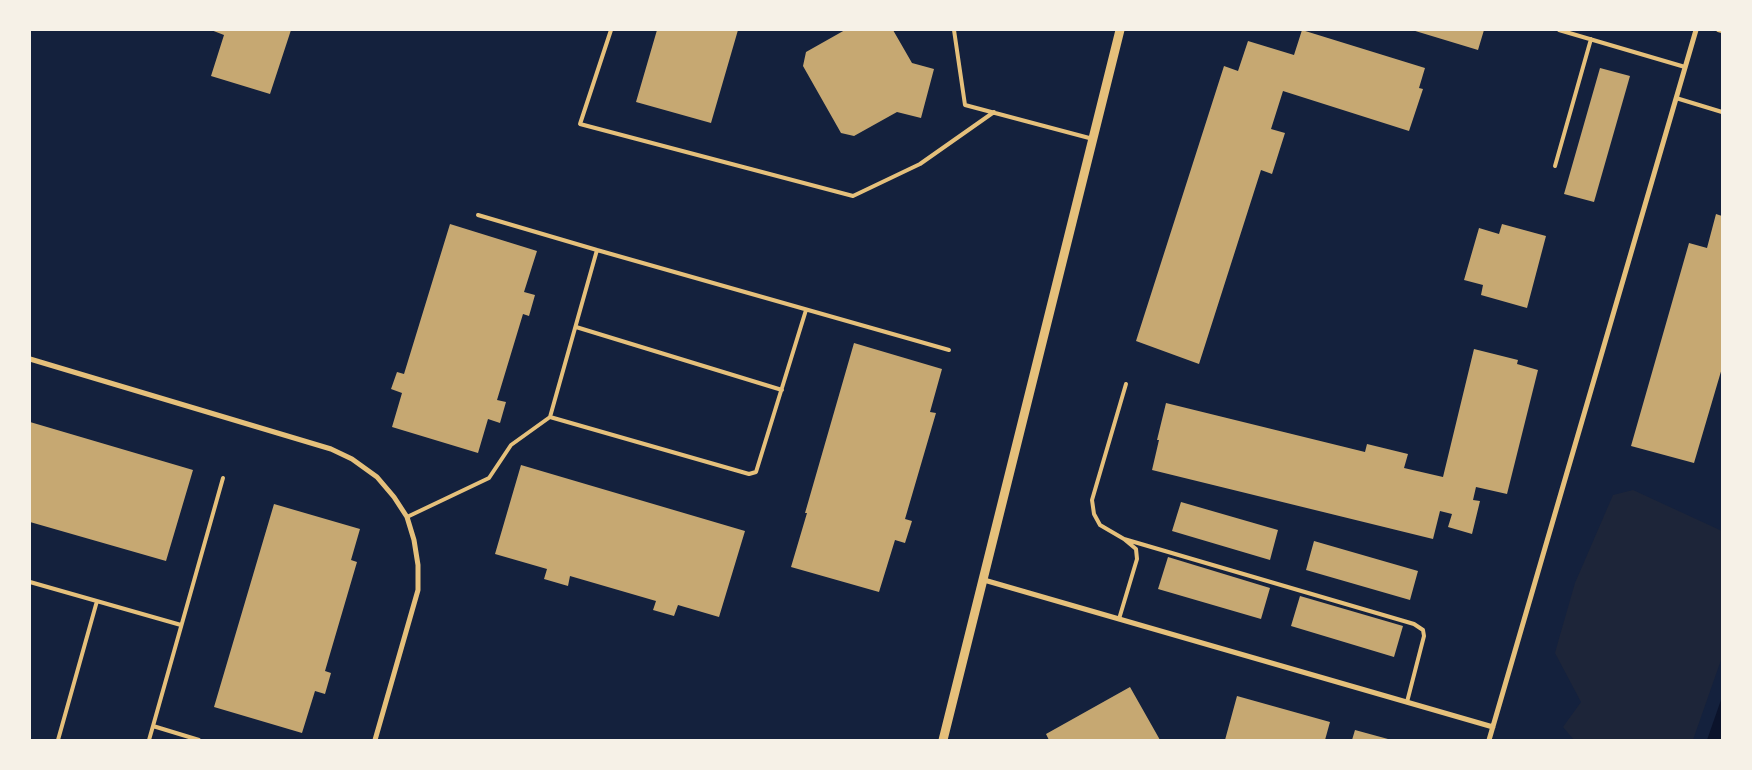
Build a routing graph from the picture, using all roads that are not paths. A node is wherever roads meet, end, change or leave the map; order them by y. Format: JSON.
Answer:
{"nodes":[{"id":1,"x":611,"y":30,"type":"edge"},
{"id":2,"x":954,"y":30,"type":"edge"},
{"id":3,"x":1120,"y":30,"type":"edge"},
{"id":4,"x":1558,"y":30,"type":"edge"},
{"id":5,"x":1696,"y":30,"type":"edge"},
{"id":6,"x":1718,"y":30,"type":"edge"},
{"id":7,"x":1722,"y":31,"type":"edge"},
{"id":8,"x":1591,"y":40,"type":"junction"},
{"id":9,"x":1685,"y":67,"type":"junction"},
{"id":10,"x":1676,"y":98,"type":"junction"},
{"id":11,"x":994,"y":112,"type":"junction"},
{"id":12,"x":1722,"y":112,"type":"edge"},
{"id":13,"x":1093,"y":139,"type":"junction"},
{"id":14,"x":1555,"y":166,"type":"dead end"},
{"id":15,"x":478,"y":215,"type":"dead end"},
{"id":16,"x":597,"y":250,"type":"junction"},
{"id":17,"x":806,"y":310,"type":"junction"},
{"id":18,"x":576,"y":327,"type":"junction"},
{"id":19,"x":949,"y":350,"type":"dead end"},
{"id":20,"x":30,"y":359,"type":"edge"},
{"id":21,"x":1126,"y":384,"type":"dead end"},
{"id":22,"x":782,"y":390,"type":"junction"},
{"id":23,"x":550,"y":417,"type":"junction"},
{"id":24,"x":223,"y":478,"type":"dead end"},
{"id":25,"x":407,"y":517,"type":"junction"},
{"id":26,"x":1124,"y":539,"type":"junction"},
{"id":27,"x":984,"y":580,"type":"junction"},
{"id":28,"x":30,"y":582,"type":"edge"},
{"id":29,"x":97,"y":601,"type":"junction"},
{"id":30,"x":1119,"y":619,"type":"junction"},
{"id":31,"x":181,"y":625,"type":"junction"},
{"id":32,"x":1407,"y":702,"type":"junction"},
{"id":33,"x":153,"y":726,"type":"junction"},
{"id":34,"x":1493,"y":726,"type":"junction"},
{"id":35,"x":58,"y":740,"type":"edge"},
{"id":36,"x":149,"y":740,"type":"edge"},
{"id":37,"x":199,"y":740,"type":"edge"},
{"id":38,"x":375,"y":740,"type":"edge"},
{"id":39,"x":943,"y":740,"type":"edge"},
{"id":40,"x":1489,"y":740,"type":"edge"}],
"edges":[{"from":1,"to":11,"type":"lane"},
{"from":2,"to":11,"type":"lane"},
{"from":3,"to":13,"type":"street"},
{"from":4,"to":8,"type":"lane"},
{"from":5,"to":9,"type":"street"},
{"from":6,"to":7,"type":"lane"},
{"from":8,"to":9,"type":"lane"},
{"from":8,"to":14,"type":"lane"},
{"from":9,"to":10,"type":"street"},
{"from":10,"to":12,"type":"lane"},
{"from":10,"to":34,"type":"street"},
{"from":11,"to":13,"type":"lane"},
{"from":13,"to":27,"type":"street"},
{"from":15,"to":16,"type":"lane"},
{"from":16,"to":17,"type":"lane"},
{"from":16,"to":18,"type":"lane"},
{"from":17,"to":19,"type":"lane"},
{"from":17,"to":22,"type":"lane"},
{"from":18,"to":22,"type":"lane"},
{"from":18,"to":23,"type":"lane"},
{"from":20,"to":25,"type":"street"},
{"from":21,"to":26,"type":"lane"},
{"from":22,"to":23,"type":"lane"},
{"from":23,"to":25,"type":"lane"},
{"from":24,"to":31,"type":"lane"},
{"from":25,"to":38,"type":"street"},
{"from":26,"to":30,"type":"lane"},
{"from":26,"to":32,"type":"lane"},
{"from":27,"to":30,"type":"street"},
{"from":27,"to":39,"type":"street"},
{"from":28,"to":29,"type":"lane"},
{"from":29,"to":31,"type":"lane"},
{"from":29,"to":35,"type":"lane"},
{"from":30,"to":32,"type":"street"},
{"from":31,"to":33,"type":"lane"},
{"from":32,"to":34,"type":"street"},
{"from":33,"to":36,"type":"lane"},
{"from":33,"to":37,"type":"lane"},
{"from":34,"to":40,"type":"street"}]}
